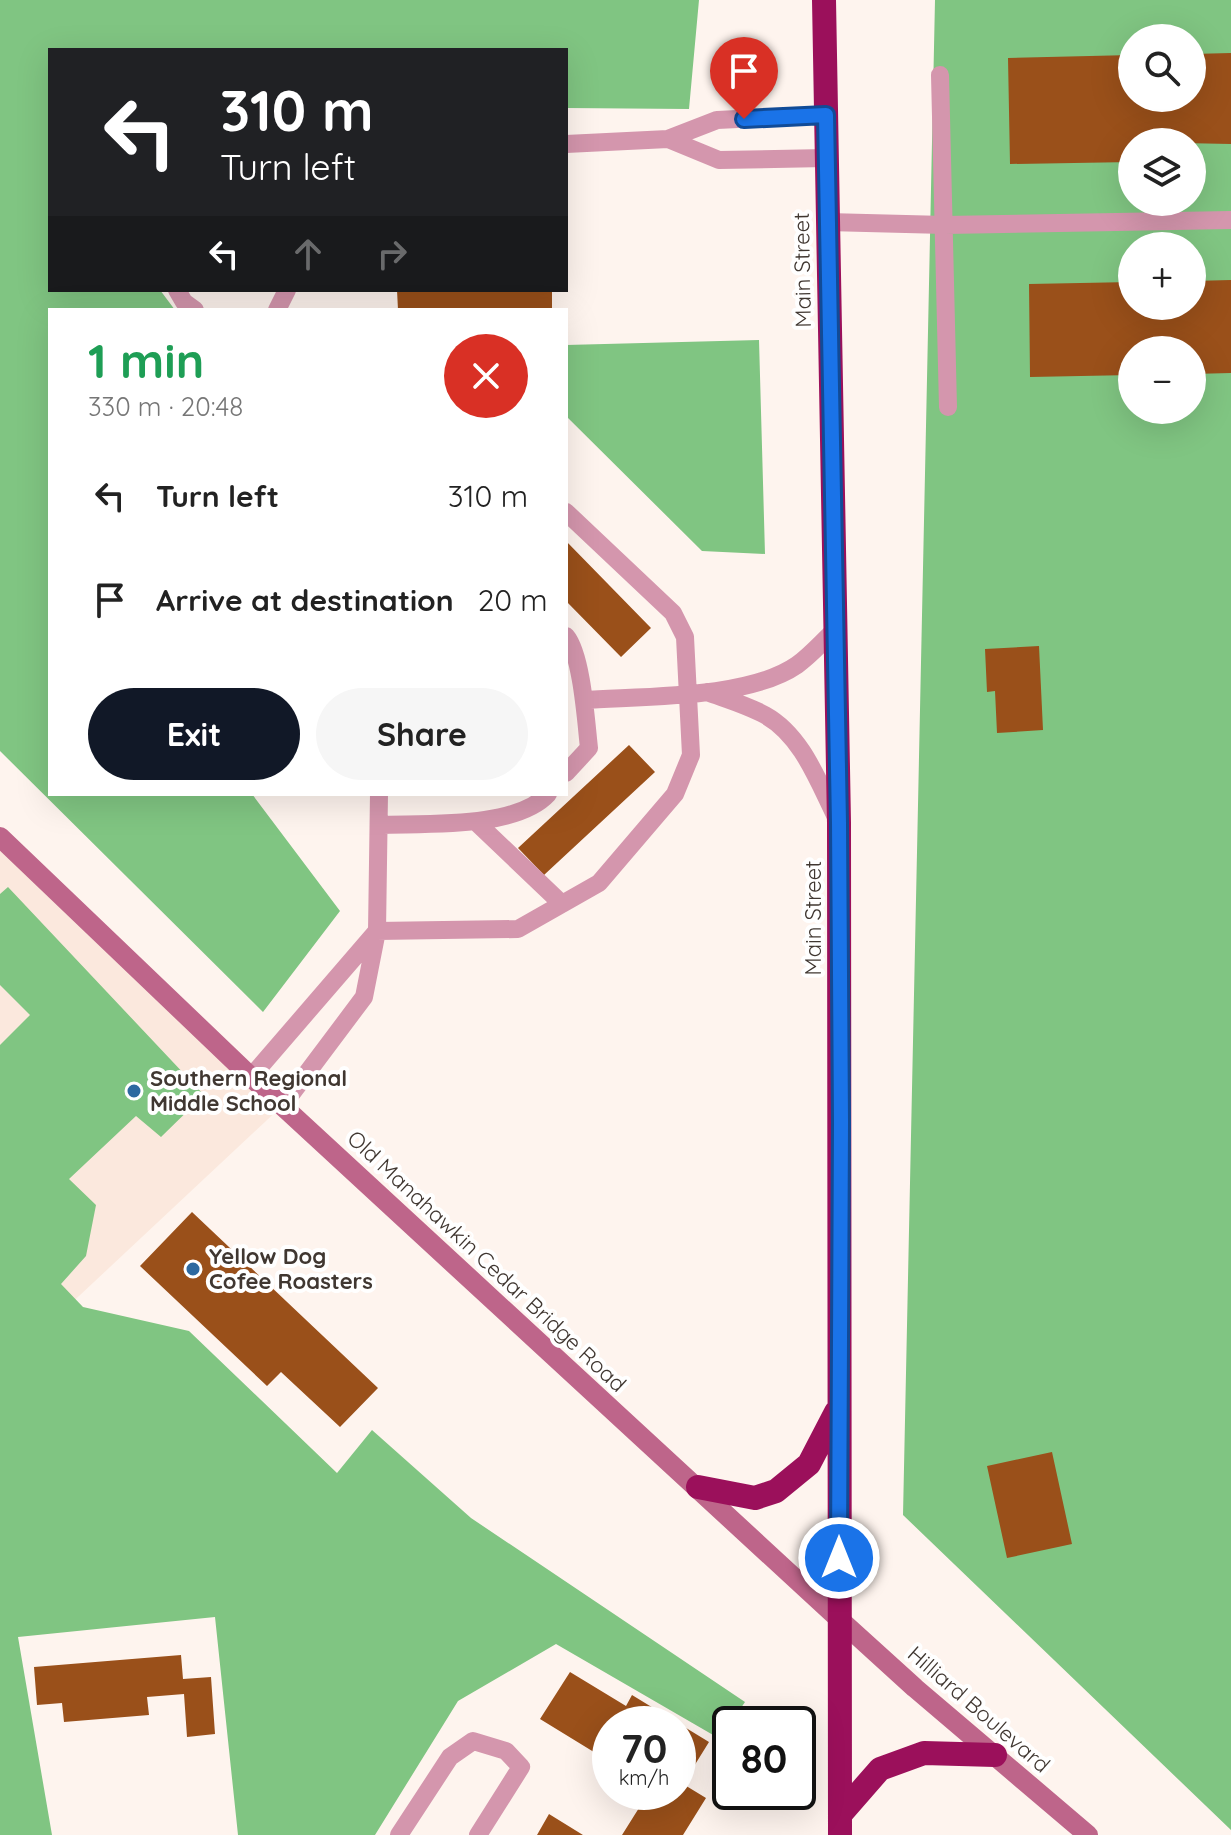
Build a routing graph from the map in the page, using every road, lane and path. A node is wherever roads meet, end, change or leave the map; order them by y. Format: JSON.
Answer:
{"nodes":[{"id":1,"x":824,"y":0,"type":"edge"},
{"id":2,"x":940,"y":75,"type":"dead end"},
{"id":3,"x":826,"y":115,"type":"junction"},
{"id":4,"x":668,"y":139,"type":"junction"},
{"id":5,"x":568,"y":144,"type":"edge"},
{"id":6,"x":826,"y":158,"type":"junction"},
{"id":7,"x":1231,"y":220,"type":"edge"},
{"id":8,"x":827,"y":222,"type":"junction"},
{"id":9,"x":945,"y":225,"type":"junction"},
{"id":10,"x":178,"y":292,"type":"edge"},
{"id":11,"x":192,"y":308,"type":"edge"},
{"id":12,"x":948,"y":407,"type":"dead end"},
{"id":13,"x":568,"y":514,"type":"edge"},
{"id":14,"x":834,"y":631,"type":"junction"},
{"id":15,"x":568,"y":638,"type":"edge"},
{"id":16,"x":698,"y":692,"type":"junction"},
{"id":17,"x":584,"y":700,"type":"junction"},
{"id":18,"x":568,"y":771,"type":"edge"},
{"id":19,"x":379,"y":796,"type":"edge"},
{"id":20,"x":546,"y":796,"type":"edge"},
{"id":21,"x":476,"y":822,"type":"junction"},
{"id":22,"x":839,"y":823,"type":"junction"},
{"id":23,"x":379,"y":825,"type":"junction"},
{"id":24,"x":0,"y":837,"type":"edge"},
{"id":25,"x":562,"y":904,"type":"junction"},
{"id":26,"x":377,"y":931,"type":"junction"},
{"id":27,"x":251,"y":1077,"type":"junction"},
{"id":28,"x":283,"y":1105,"type":"junction"},
{"id":29,"x":839,"y":1407,"type":"junction"},
{"id":30,"x":698,"y":1487,"type":"junction"},
{"id":31,"x":839,"y":1619,"type":"junction"},
{"id":32,"x":995,"y":1755,"type":"junction"},
{"id":33,"x":840,"y":1825,"type":"edge"},
{"id":34,"x":399,"y":1835,"type":"edge"},
{"id":35,"x":478,"y":1835,"type":"edge"},
{"id":36,"x":1088,"y":1835,"type":"edge"}],
"edges":[{"from":1,"to":3,"type":"highway","name":"Main Street"},
{"from":2,"to":9,"type":"lane"},
{"from":3,"to":4,"type":"lane"},
{"from":3,"to":6,"type":"highway","name":"Main Street"},
{"from":4,"to":5,"type":"lane"},
{"from":4,"to":6,"type":"lane"},
{"from":6,"to":8,"type":"highway","name":"Main Street"},
{"from":7,"to":9,"type":"lane"},
{"from":8,"to":9,"type":"lane"},
{"from":8,"to":14,"type":"highway","name":"Main Street"},
{"from":9,"to":12,"type":"lane"},
{"from":10,"to":11,"type":"lane"},
{"from":13,"to":16,"type":"lane"},
{"from":14,"to":16,"type":"lane"},
{"from":14,"to":22,"type":"highway","name":"Main Street"},
{"from":15,"to":17,"type":"lane"},
{"from":16,"to":17,"type":"lane"},
{"from":16,"to":22,"type":"lane"},
{"from":16,"to":25,"type":"lane"},
{"from":17,"to":18,"type":"lane"},
{"from":19,"to":23,"type":"lane"},
{"from":20,"to":21,"type":"lane"},
{"from":21,"to":23,"type":"lane"},
{"from":21,"to":25,"type":"lane"},
{"from":22,"to":29,"type":"highway","name":"Main Street"},
{"from":23,"to":26,"type":"lane"},
{"from":24,"to":27,"type":"street","name":"Old Manahawkin Cedar Bridge Road"},
{"from":25,"to":26,"type":"lane"},
{"from":26,"to":27,"type":"lane"},
{"from":26,"to":28,"type":"lane"},
{"from":27,"to":28,"type":"street","name":"Old Manahawkin Cedar Bridge Road"},
{"from":28,"to":30,"type":"street","name":"Old Manahawkin Cedar Bridge Road"},
{"from":29,"to":30,"type":"highway"},
{"from":29,"to":31,"type":"highway","name":"Main Street"},
{"from":30,"to":31,"type":"street","name":"Old Manahawkin Cedar Bridge Road"},
{"from":31,"to":32,"type":"street","name":"Hilliard Boulevard"},
{"from":31,"to":33,"type":"highway","name":"Main Street"},
{"from":32,"to":33,"type":"highway"},
{"from":32,"to":36,"type":"street","name":"Hilliard Boulevard"},
{"from":34,"to":35,"type":"lane"}]}
